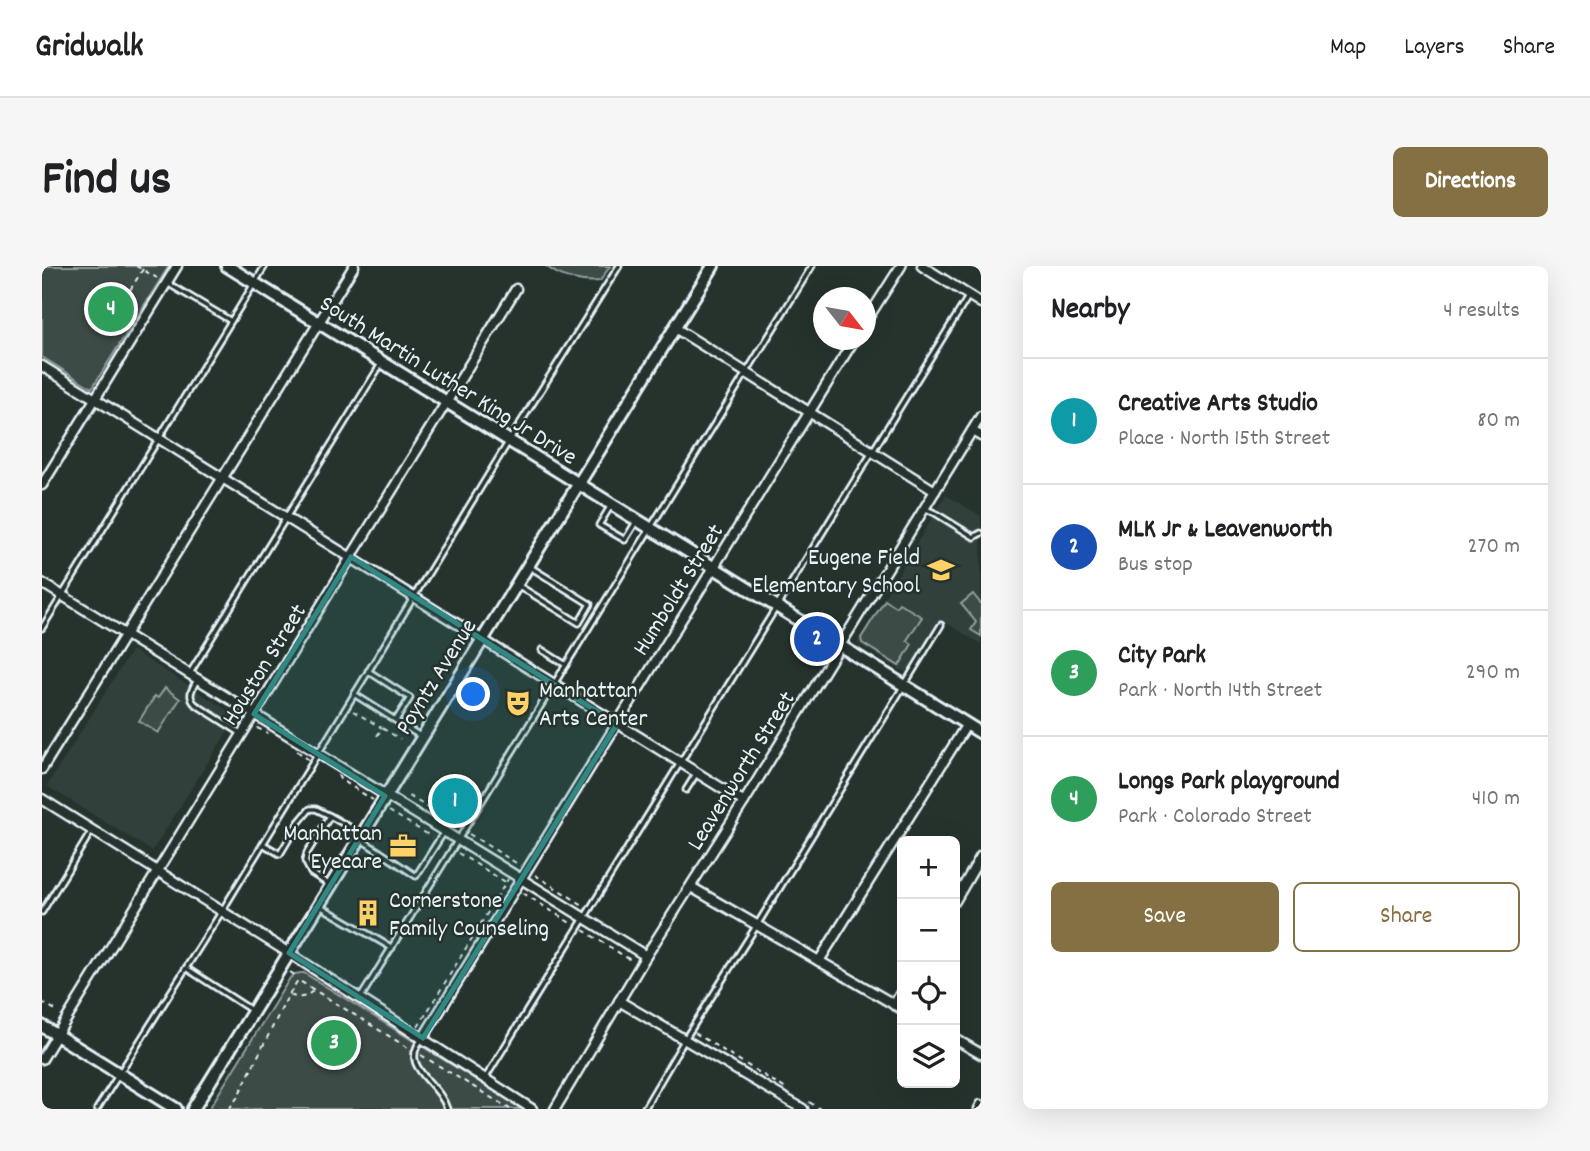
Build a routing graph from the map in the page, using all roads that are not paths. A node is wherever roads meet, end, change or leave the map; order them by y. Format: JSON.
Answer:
{"nodes":[{"id":1,"x":177,"y":266,"type":"edge"},
{"id":2,"x":227,"y":266,"type":"edge"},
{"id":3,"x":265,"y":266,"type":"edge"},
{"id":4,"x":354,"y":266,"type":"edge"},
{"id":5,"x":618,"y":266,"type":"edge"},
{"id":6,"x":713,"y":266,"type":"edge"},
{"id":7,"x":812,"y":266,"type":"edge"},
{"id":8,"x":901,"y":266,"type":"edge"},
{"id":9,"x":922,"y":266,"type":"edge"},
{"id":10,"x":167,"y":282,"type":"junction"},
{"id":11,"x":255,"y":283,"type":"junction"},
{"id":12,"x":516,"y":289,"type":"dead end"},
{"id":13,"x":969,"y":295,"type":"junction"},
{"id":14,"x":981,"y":303,"type":"edge"},
{"id":15,"x":876,"y":305,"type":"edge"},
{"id":16,"x":231,"y":321,"type":"junction"},
{"id":17,"x":318,"y":323,"type":"junction"},
{"id":18,"x":675,"y":328,"type":"junction"},
{"id":19,"x":848,"y":350,"type":"edge"},
{"id":20,"x":382,"y":362,"type":"junction"},
{"id":21,"x":42,"y":366,"type":"edge"},
{"id":22,"x":746,"y":372,"type":"junction"},
{"id":23,"x":96,"y":399,"type":"junction"},
{"id":24,"x":447,"y":402,"type":"junction"},
{"id":25,"x":808,"y":411,"type":"junction"},
{"id":26,"x":981,"y":416,"type":"edge"},
{"id":27,"x":972,"y":431,"type":"junction"},
{"id":28,"x":981,"y":436,"type":"edge"},
{"id":29,"x":158,"y":439,"type":"junction"},
{"id":30,"x":509,"y":441,"type":"junction"},
{"id":31,"x":873,"y":452,"type":"junction"},
{"id":32,"x":221,"y":478,"type":"junction"},
{"id":33,"x":578,"y":484,"type":"junction"},
{"id":34,"x":42,"y":485,"type":"edge"},
{"id":35,"x":935,"y":491,"type":"junction"},
{"id":36,"x":612,"y":505,"type":"junction"},
{"id":37,"x":924,"y":509,"type":"junction"},
{"id":38,"x":286,"y":518,"type":"junction"},
{"id":39,"x":637,"y":520,"type":"junction"},
{"id":40,"x":650,"y":528,"type":"junction"},
{"id":41,"x":981,"y":533,"type":"edge"},
{"id":42,"x":351,"y":557,"type":"junction"},
{"id":43,"x":528,"y":565,"type":"junction"},
{"id":44,"x":713,"y":568,"type":"junction"},
{"id":45,"x":42,"y":583,"type":"edge"},
{"id":46,"x":516,"y":584,"type":"junction"},
{"id":47,"x":62,"y":595,"type":"junction"},
{"id":48,"x":414,"y":597,"type":"junction"},
{"id":49,"x":777,"y":607,"type":"junction"},
{"id":50,"x":941,"y":625,"type":"dead end"},
{"id":51,"x":42,"y":628,"type":"edge"},
{"id":52,"x":126,"y":634,"type":"junction"},
{"id":53,"x":483,"y":640,"type":"junction"},
{"id":54,"x":840,"y":645,"type":"junction"},
{"id":55,"x":542,"y":650,"type":"dead end"},
{"id":56,"x":566,"y":665,"type":"junction"},
{"id":57,"x":368,"y":671,"type":"junction"},
{"id":58,"x":190,"y":673,"type":"junction"},
{"id":59,"x":198,"y":678,"type":"junction"},
{"id":60,"x":554,"y":684,"type":"junction"},
{"id":61,"x":904,"y":685,"type":"junction"},
{"id":62,"x":354,"y":695,"type":"junction"},
{"id":63,"x":254,"y":714,"type":"junction"},
{"id":64,"x":396,"y":720,"type":"junction"},
{"id":65,"x":617,"y":724,"type":"junction"},
{"id":66,"x":967,"y":724,"type":"junction"},
{"id":67,"x":981,"y":733,"type":"edge"},
{"id":68,"x":242,"y":734,"type":"junction"},
{"id":69,"x":422,"y":737,"type":"junction"},
{"id":70,"x":318,"y":754,"type":"junction"},
{"id":71,"x":681,"y":762,"type":"junction"},
{"id":72,"x":42,"y":769,"type":"edge"},
{"id":73,"x":698,"y":772,"type":"junction"},
{"id":74,"x":686,"y":790,"type":"dead end"},
{"id":75,"x":42,"y":799,"type":"edge"},
{"id":76,"x":383,"y":800,"type":"junction"},
{"id":77,"x":744,"y":802,"type":"junction"},
{"id":78,"x":330,"y":816,"type":"junction"},
{"id":79,"x":92,"y":830,"type":"junction"},
{"id":80,"x":444,"y":832,"type":"junction"},
{"id":81,"x":360,"y":836,"type":"junction"},
{"id":82,"x":457,"y":840,"type":"junction"},
{"id":83,"x":263,"y":844,"type":"junction"},
{"id":84,"x":981,"y":856,"type":"edge"},
{"id":85,"x":158,"y":871,"type":"junction"},
{"id":86,"x":525,"y":874,"type":"junction"},
{"id":87,"x":330,"y":886,"type":"junction"},
{"id":88,"x":691,"y":887,"type":"junction"},
{"id":89,"x":956,"y":899,"type":"edge"},
{"id":90,"x":318,"y":905,"type":"junction"},
{"id":91,"x":222,"y":911,"type":"junction"},
{"id":92,"x":42,"y":912,"type":"edge"},
{"id":93,"x":584,"y":918,"type":"junction"},
{"id":94,"x":757,"y":925,"type":"junction"},
{"id":95,"x":392,"y":947,"type":"junction"},
{"id":96,"x":289,"y":953,"type":"junction"},
{"id":97,"x":646,"y":956,"type":"junction"},
{"id":98,"x":820,"y":961,"type":"junction"},
{"id":99,"x":186,"y":968,"type":"junction"},
{"id":100,"x":360,"y":999,"type":"junction"},
{"id":101,"x":620,"y":1001,"type":"junction"},
{"id":102,"x":897,"y":1006,"type":"edge"},
{"id":103,"x":253,"y":1012,"type":"junction"},
{"id":104,"x":42,"y":1026,"type":"edge"},
{"id":105,"x":57,"y":1035,"type":"junction"},
{"id":106,"x":423,"y":1038,"type":"junction"},
{"id":107,"x":685,"y":1039,"type":"junction"},
{"id":108,"x":960,"y":1042,"type":"edge"},
{"id":109,"x":981,"y":1054,"type":"edge"},
{"id":110,"x":42,"y":1059,"type":"edge"},
{"id":111,"x":119,"y":1074,"type":"junction"},
{"id":112,"x":485,"y":1079,"type":"junction"},
{"id":113,"x":806,"y":1105,"type":"edge"},
{"id":114,"x":97,"y":1109,"type":"edge"},
{"id":115,"x":176,"y":1109,"type":"edge"},
{"id":116,"x":193,"y":1109,"type":"edge"},
{"id":117,"x":447,"y":1109,"type":"edge"},
{"id":118,"x":532,"y":1109,"type":"edge"},
{"id":119,"x":555,"y":1109,"type":"edge"},
{"id":120,"x":644,"y":1109,"type":"edge"}],
"edges":[{"from":1,"to":10,"type":"street"},
{"from":2,"to":11,"type":"street","name":"South Martin Luther King Jr Drive"},
{"from":3,"to":11,"type":"lane"},
{"from":4,"to":17,"type":"street"},
{"from":5,"to":30,"type":"lane"},
{"from":6,"to":18,"type":"street","name":"Poyntz Avenue"},
{"from":7,"to":22,"type":"lane"},
{"from":8,"to":15,"type":"street"},
{"from":9,"to":13,"type":"street"},
{"from":10,"to":16,"type":"lane"},
{"from":10,"to":23,"type":"street"},
{"from":11,"to":16,"type":"lane"},
{"from":11,"to":17,"type":"street","name":"South Martin Luther King Jr Drive"},
{"from":12,"to":24,"type":"street","name":"Houston Street"},
{"from":13,"to":14,"type":"street"},
{"from":13,"to":31,"type":"lane"},
{"from":16,"to":29,"type":"lane"},
{"from":17,"to":20,"type":"street","name":"South Martin Luther King Jr Drive"},
{"from":17,"to":32,"type":"street"},
{"from":18,"to":22,"type":"street"},
{"from":18,"to":33,"type":"street","name":"Poyntz Avenue"},
{"from":19,"to":25,"type":"street","name":"Humboldt Street"},
{"from":20,"to":24,"type":"street","name":"South Martin Luther King Jr Drive"},
{"from":20,"to":38,"type":"lane"},
{"from":21,"to":23,"type":"street"},
{"from":22,"to":25,"type":"street"},
{"from":22,"to":40,"type":"lane"},
{"from":23,"to":29,"type":"street"},
{"from":23,"to":34,"type":"street"},
{"from":24,"to":30,"type":"street","name":"South Martin Luther King Jr Drive"},
{"from":24,"to":42,"type":"street","name":"Houston Street"},
{"from":25,"to":31,"type":"street"},
{"from":25,"to":44,"type":"street","name":"Humboldt Street"},
{"from":26,"to":27,"type":"street","name":"Leavenworth Street"},
{"from":27,"to":28,"type":"street"},
{"from":27,"to":35,"type":"street","name":"Leavenworth Street"},
{"from":29,"to":32,"type":"street"},
{"from":29,"to":47,"type":"lane"},
{"from":30,"to":33,"type":"street","name":"South Martin Luther King Jr Drive"},
{"from":30,"to":48,"type":"lane"},
{"from":31,"to":35,"type":"street"},
{"from":31,"to":49,"type":"lane"},
{"from":32,"to":38,"type":"street"},
{"from":32,"to":52,"type":"street"},
{"from":33,"to":36,"type":"street","name":"South Martin Luther King Jr Drive"},
{"from":33,"to":43,"type":"street","name":"Poyntz Avenue"},
{"from":35,"to":37,"type":"street","name":"Leavenworth Street"},
{"from":36,"to":39,"type":"street","name":"South Martin Luther King Jr Drive"},
{"from":36,"to":39,"type":"lane"},
{"from":37,"to":41,"type":"lane"},
{"from":37,"to":54,"type":"street","name":"Leavenworth Street"},
{"from":38,"to":42,"type":"street"},
{"from":38,"to":58,"type":"lane"},
{"from":39,"to":40,"type":"street","name":"South Martin Luther King Jr Drive"},
{"from":40,"to":44,"type":"street","name":"South Martin Luther King Jr Drive"},
{"from":40,"to":56,"type":"lane"},
{"from":42,"to":48,"type":"street"},
{"from":42,"to":63,"type":"street","name":"Houston Street"},
{"from":43,"to":46,"type":"street","name":"Poyntz Avenue"},
{"from":43,"to":46,"type":"lane"},
{"from":44,"to":49,"type":"street","name":"South Martin Luther King Jr Drive"},
{"from":44,"to":65,"type":"street","name":"Humboldt Street"},
{"from":45,"to":47,"type":"street"},
{"from":46,"to":53,"type":"street","name":"Poyntz Avenue"},
{"from":47,"to":51,"type":"lane"},
{"from":47,"to":52,"type":"street"},
{"from":48,"to":53,"type":"street"},
{"from":48,"to":57,"type":"lane"},
{"from":49,"to":54,"type":"street","name":"South Martin Luther King Jr Drive"},
{"from":49,"to":71,"type":"lane"},
{"from":50,"to":61,"type":"lane"},
{"from":52,"to":58,"type":"street"},
{"from":52,"to":72,"type":"street"},
{"from":53,"to":60,"type":"street"},
{"from":53,"to":69,"type":"street","name":"Poyntz Avenue"},
{"from":54,"to":61,"type":"street","name":"South Martin Luther King Jr Drive"},
{"from":54,"to":77,"type":"street","name":"Leavenworth Street"},
{"from":55,"to":56,"type":"lane"},
{"from":56,"to":60,"type":"lane"},
{"from":57,"to":62,"type":"lane"},
{"from":57,"to":64,"type":"lane"},
{"from":58,"to":59,"type":"street"},
{"from":59,"to":63,"type":"street"},
{"from":59,"to":68,"type":"lane"},
{"from":60,"to":65,"type":"street"},
{"from":60,"to":82,"type":"lane"},
{"from":61,"to":66,"type":"street","name":"South Martin Luther King Jr Drive"},
{"from":61,"to":94,"type":"lane"},
{"from":62,"to":64,"type":"lane"},
{"from":62,"to":70,"type":"lane"},
{"from":63,"to":68,"type":"street","name":"Houston Street"},
{"from":63,"to":70,"type":"street"},
{"from":64,"to":69,"type":"lane"},
{"from":65,"to":71,"type":"street"},
{"from":65,"to":86,"type":"street","name":"Humboldt Street"},
{"from":66,"to":67,"type":"street","name":"South Martin Luther King Jr Drive"},
{"from":66,"to":98,"type":"street"},
{"from":68,"to":85,"type":"street","name":"Houston Street"},
{"from":69,"to":76,"type":"street","name":"Poyntz Avenue"},
{"from":70,"to":76,"type":"street"},
{"from":70,"to":83,"type":"lane"},
{"from":71,"to":73,"type":"street"},
{"from":71,"to":93,"type":"lane"},
{"from":73,"to":74,"type":"lane"},
{"from":73,"to":77,"type":"street"},
{"from":75,"to":79,"type":"street"},
{"from":76,"to":80,"type":"street"},
{"from":76,"to":81,"type":"street","name":"Poyntz Avenue"},
{"from":77,"to":88,"type":"street","name":"Leavenworth Street"},
{"from":78,"to":81,"type":"lane"},
{"from":78,"to":83,"type":"lane"},
{"from":78,"to":87,"type":"lane"},
{"from":79,"to":85,"type":"street"},
{"from":79,"to":92,"type":"lane"},
{"from":80,"to":81,"type":"lane"},
{"from":80,"to":82,"type":"street"},
{"from":81,"to":87,"type":"street","name":"Poyntz Avenue"},
{"from":82,"to":86,"type":"street"},
{"from":82,"to":95,"type":"lane"},
{"from":83,"to":91,"type":"lane"},
{"from":84,"to":89,"type":"street"},
{"from":85,"to":91,"type":"street"},
{"from":85,"to":105,"type":"street","name":"Houston Street"},
{"from":86,"to":93,"type":"street"},
{"from":86,"to":106,"type":"street","name":"Humboldt Street"},
{"from":87,"to":90,"type":"street","name":"Poyntz Avenue"},
{"from":88,"to":94,"type":"street"},
{"from":88,"to":97,"type":"street","name":"Leavenworth Street"},
{"from":90,"to":95,"type":"lane"},
{"from":90,"to":96,"type":"street","name":"Poyntz Avenue"},
{"from":91,"to":96,"type":"street"},
{"from":91,"to":99,"type":"lane"},
{"from":93,"to":97,"type":"street"},
{"from":93,"to":112,"type":"lane"},
{"from":94,"to":98,"type":"street"},
{"from":94,"to":107,"type":"lane"},
{"from":95,"to":100,"type":"lane"},
{"from":96,"to":100,"type":"street"},
{"from":96,"to":103,"type":"street","name":"Poyntz Avenue"},
{"from":97,"to":101,"type":"street","name":"Leavenworth Street"},
{"from":98,"to":102,"type":"street"},
{"from":99,"to":103,"type":"lane"},
{"from":99,"to":111,"type":"lane"},
{"from":100,"to":106,"type":"street"},
{"from":101,"to":107,"type":"street"},
{"from":101,"to":119,"type":"street","name":"Leavenworth Street"},
{"from":103,"to":116,"type":"street","name":"Poyntz Avenue"},
{"from":104,"to":105,"type":"street"},
{"from":105,"to":110,"type":"street","name":"Houston Street"},
{"from":105,"to":111,"type":"street"},
{"from":106,"to":112,"type":"street"},
{"from":106,"to":117,"type":"lane"},
{"from":107,"to":113,"type":"street"},
{"from":107,"to":120,"type":"lane"},
{"from":108,"to":109,"type":"street"},
{"from":111,"to":114,"type":"lane"},
{"from":111,"to":115,"type":"street"},
{"from":112,"to":118,"type":"street"}]}
